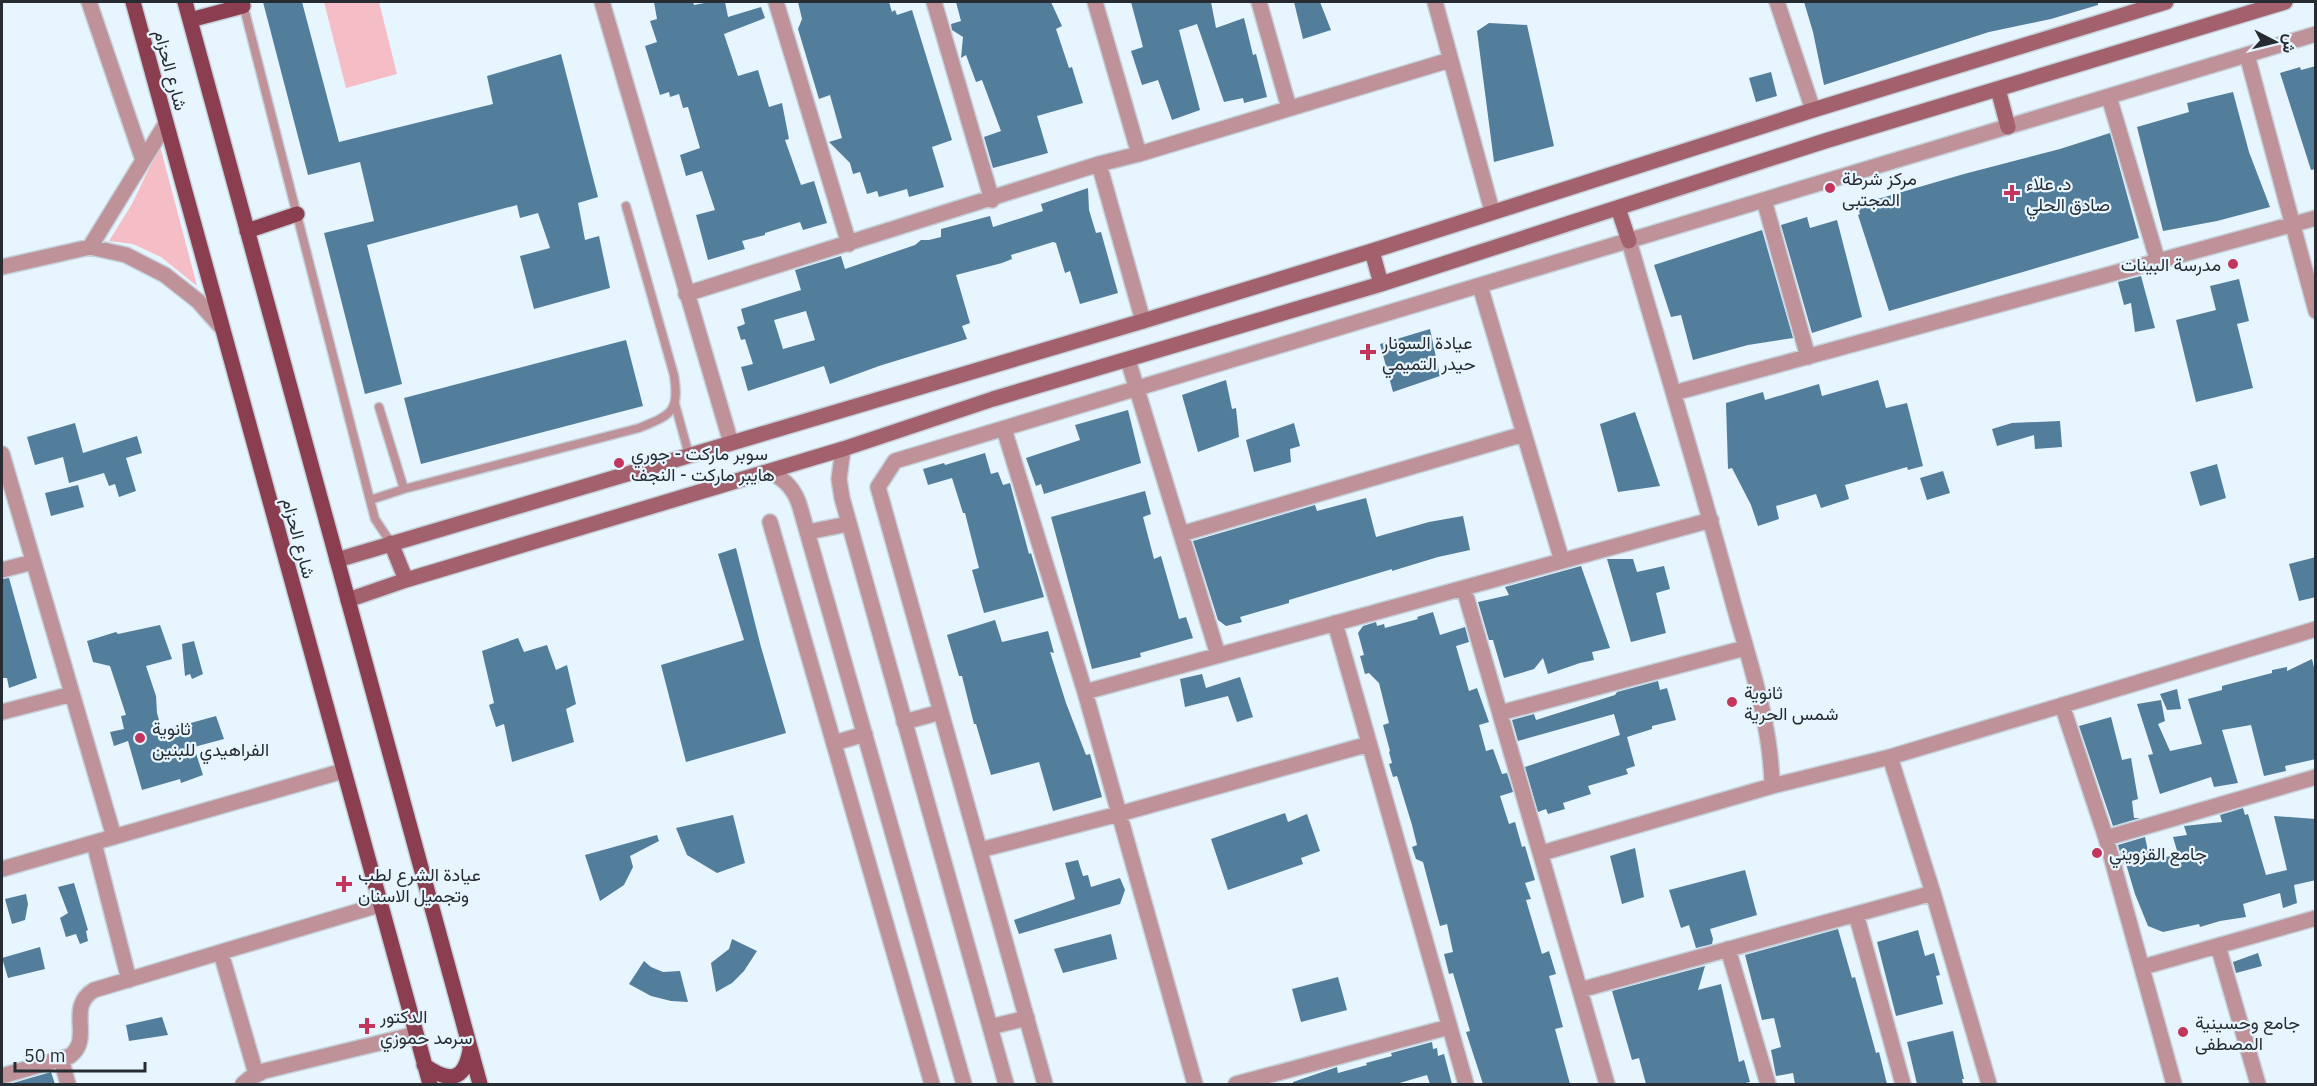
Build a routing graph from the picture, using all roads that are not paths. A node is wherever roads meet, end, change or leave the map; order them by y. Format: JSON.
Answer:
{"nodes":[{"id":1,"x":89,"y":2,"type":"edge"},
{"id":2,"x":133,"y":2,"type":"edge"},
{"id":3,"x":184,"y":2,"type":"edge"},
{"id":4,"x":602,"y":2,"type":"edge"},
{"id":5,"x":776,"y":2,"type":"edge"},
{"id":6,"x":934,"y":2,"type":"edge"},
{"id":7,"x":1095,"y":2,"type":"edge"},
{"id":8,"x":1259,"y":2,"type":"edge"},
{"id":9,"x":1435,"y":2,"type":"edge"},
{"id":10,"x":1777,"y":2,"type":"edge"},
{"id":11,"x":2166,"y":2,"type":"edge"},
{"id":12,"x":2285,"y":2,"type":"edge"},
{"id":13,"x":243,"y":4,"type":"edge"},
{"id":14,"x":190,"y":20,"type":"junction"},
{"id":15,"x":2316,"y":34,"type":"edge"},
{"id":16,"x":2247,"y":55,"type":"junction"},
{"id":17,"x":1450,"y":60,"type":"junction"},
{"id":18,"x":1998,"y":89,"type":"junction"},
{"id":19,"x":2109,"y":97,"type":"junction"},
{"id":20,"x":1289,"y":108,"type":"junction"},
{"id":21,"x":1813,"y":110,"type":"junction"},
{"id":22,"x":165,"y":124,"type":"junction"},
{"id":23,"x":2008,"y":127,"type":"junction"},
{"id":24,"x":1139,"y":154,"type":"junction"},
{"id":25,"x":143,"y":160,"type":"junction"},
{"id":26,"x":1099,"y":164,"type":"junction"},
{"id":27,"x":992,"y":200,"type":"junction"},
{"id":28,"x":1764,"y":200,"type":"junction"},
{"id":29,"x":626,"y":206,"type":"dead end"},
{"id":30,"x":1618,"y":208,"type":"junction"},
{"id":31,"x":1492,"y":211,"type":"junction"},
{"id":32,"x":297,"y":214,"type":"junction"},
{"id":33,"x":2316,"y":218,"type":"edge"},
{"id":34,"x":2292,"y":225,"type":"junction"},
{"id":35,"x":247,"y":231,"type":"junction"},
{"id":36,"x":1629,"y":241,"type":"junction"},
{"id":37,"x":849,"y":244,"type":"junction"},
{"id":38,"x":90,"y":247,"type":"junction"},
{"id":39,"x":1372,"y":251,"type":"junction"},
{"id":40,"x":2158,"y":262,"type":"junction"},
{"id":41,"x":2,"y":267,"type":"edge"},
{"id":42,"x":1381,"y":284,"type":"junction"},
{"id":43,"x":1480,"y":286,"type":"junction"},
{"id":44,"x":686,"y":294,"type":"junction"},
{"id":45,"x":2316,"y":311,"type":"edge"},
{"id":46,"x":1143,"y":321,"type":"junction"},
{"id":47,"x":221,"y":327,"type":"junction"},
{"id":48,"x":1808,"y":357,"type":"junction"},
{"id":49,"x":1128,"y":360,"type":"junction"},
{"id":50,"x":1137,"y":388,"type":"junction"},
{"id":51,"x":1674,"y":393,"type":"junction"},
{"id":52,"x":675,"y":404,"type":"junction"},
{"id":53,"x":379,"y":407,"type":"dead end"},
{"id":54,"x":1004,"y":429,"type":"junction"},
{"id":55,"x":1524,"y":434,"type":"junction"},
{"id":56,"x":731,"y":443,"type":"junction"},
{"id":57,"x":843,"y":449,"type":"junction"},
{"id":58,"x":2,"y":454,"type":"edge"},
{"id":59,"x":689,"y":455,"type":"junction"},
{"id":60,"x":770,"y":472,"type":"junction"},
{"id":61,"x":404,"y":489,"type":"junction"},
{"id":62,"x":370,"y":500,"type":"junction"},
{"id":63,"x":1711,"y":520,"type":"junction"},
{"id":64,"x":770,"y":522,"type":"dead end"},
{"id":65,"x":848,"y":524,"type":"junction"},
{"id":66,"x":808,"y":532,"type":"junction"},
{"id":67,"x":1181,"y":534,"type":"junction"},
{"id":68,"x":391,"y":543,"type":"junction"},
{"id":69,"x":337,"y":560,"type":"junction"},
{"id":70,"x":1562,"y":561,"type":"junction"},
{"id":71,"x":33,"y":562,"type":"junction"},
{"id":72,"x":2,"y":570,"type":"edge"},
{"id":73,"x":406,"y":580,"type":"junction"},
{"id":74,"x":1464,"y":589,"type":"junction"},
{"id":75,"x":348,"y":600,"type":"junction"},
{"id":76,"x":1335,"y":623,"type":"junction"},
{"id":77,"x":2316,"y":629,"type":"edge"},
{"id":78,"x":1745,"y":648,"type":"junction"},
{"id":79,"x":1218,"y":655,"type":"junction"},
{"id":80,"x":1085,"y":692,"type":"junction"},
{"id":81,"x":72,"y":694,"type":"junction"},
{"id":82,"x":2062,"y":705,"type":"junction"},
{"id":83,"x":2,"y":712,"type":"edge"},
{"id":84,"x":941,"y":712,"type":"junction"},
{"id":85,"x":1500,"y":713,"type":"junction"},
{"id":86,"x":904,"y":722,"type":"junction"},
{"id":87,"x":865,"y":734,"type":"junction"},
{"id":88,"x":834,"y":743,"type":"junction"},
{"id":89,"x":1369,"y":744,"type":"junction"},
{"id":90,"x":1890,"y":757,"type":"junction"},
{"id":91,"x":343,"y":771,"type":"junction"},
{"id":92,"x":2316,"y":777,"type":"edge"},
{"id":93,"x":1772,"y":786,"type":"junction"},
{"id":94,"x":1119,"y":814,"type":"junction"},
{"id":95,"x":114,"y":837,"type":"junction"},
{"id":96,"x":2106,"y":838,"type":"junction"},
{"id":97,"x":94,"y":843,"type":"junction"},
{"id":98,"x":980,"y":850,"type":"junction"},
{"id":99,"x":1542,"y":854,"type":"junction"},
{"id":100,"x":2,"y":870,"type":"edge"},
{"id":101,"x":1934,"y":893,"type":"junction"},
{"id":102,"x":379,"y":905,"type":"junction"},
{"id":103,"x":1856,"y":914,"type":"junction"},
{"id":104,"x":2316,"y":918,"type":"edge"},
{"id":105,"x":2218,"y":946,"type":"junction"},
{"id":106,"x":1728,"y":950,"type":"junction"},
{"id":107,"x":221,"y":953,"type":"junction"},
{"id":108,"x":2143,"y":967,"type":"junction"},
{"id":109,"x":129,"y":980,"type":"junction"},
{"id":110,"x":1580,"y":990,"type":"junction"},
{"id":111,"x":1027,"y":1018,"type":"junction"},
{"id":112,"x":1449,"y":1027,"type":"junction"},
{"id":113,"x":990,"y":1028,"type":"junction"},
{"id":114,"x":416,"y":1034,"type":"junction"},
{"id":115,"x":470,"y":1048,"type":"junction"},
{"id":116,"x":61,"y":1059,"type":"junction"},
{"id":117,"x":424,"y":1065,"type":"junction"},
{"id":118,"x":256,"y":1074,"type":"junction"},
{"id":119,"x":2,"y":1076,"type":"edge"},
{"id":120,"x":68,"y":1084,"type":"edge"},
{"id":121,"x":243,"y":1084,"type":"edge"},
{"id":122,"x":430,"y":1084,"type":"edge"},
{"id":123,"x":480,"y":1084,"type":"edge"},
{"id":124,"x":932,"y":1084,"type":"edge"},
{"id":125,"x":964,"y":1084,"type":"edge"},
{"id":126,"x":1006,"y":1084,"type":"edge"},
{"id":127,"x":1045,"y":1084,"type":"edge"},
{"id":128,"x":1195,"y":1084,"type":"edge"},
{"id":129,"x":1236,"y":1084,"type":"edge"},
{"id":130,"x":1466,"y":1084,"type":"edge"},
{"id":131,"x":1607,"y":1084,"type":"edge"},
{"id":132,"x":1768,"y":1084,"type":"edge"},
{"id":133,"x":1903,"y":1084,"type":"edge"},
{"id":134,"x":1989,"y":1084,"type":"edge"},
{"id":135,"x":2174,"y":1084,"type":"edge"},
{"id":136,"x":2258,"y":1084,"type":"edge"}],
"edges":[{"from":1,"to":25,"type":"street"},
{"from":2,"to":22,"type":"main road","name":"شارع الحزام"},
{"from":3,"to":14,"type":"main road","name":"شارع الحزام"},
{"from":4,"to":44,"type":"street"},
{"from":5,"to":37,"type":"street"},
{"from":6,"to":27,"type":"street"},
{"from":7,"to":24,"type":"street"},
{"from":8,"to":20,"type":"street"},
{"from":9,"to":17,"type":"street"},
{"from":10,"to":21,"type":"street"},
{"from":11,"to":21,"type":"main road"},
{"from":12,"to":18,"type":"main road"},
{"from":13,"to":14,"type":"main road"},
{"from":13,"to":32,"type":"lane"},
{"from":14,"to":35,"type":"main road","name":"شارع الحزام"},
{"from":15,"to":16,"type":"street"},
{"from":16,"to":19,"type":"street"},
{"from":16,"to":34,"type":"street"},
{"from":17,"to":20,"type":"street"},
{"from":17,"to":31,"type":"street"},
{"from":18,"to":23,"type":"main road"},
{"from":18,"to":30,"type":"main road"},
{"from":19,"to":23,"type":"street"},
{"from":19,"to":40,"type":"street"},
{"from":20,"to":24,"type":"street"},
{"from":21,"to":31,"type":"main road"},
{"from":22,"to":25,"type":"street"},
{"from":22,"to":47,"type":"main road","name":"شارع الحزام"},
{"from":23,"to":28,"type":"street"},
{"from":24,"to":26,"type":"street"},
{"from":25,"to":38,"type":"street"},
{"from":26,"to":27,"type":"street"},
{"from":26,"to":46,"type":"street"},
{"from":27,"to":37,"type":"street"},
{"from":28,"to":36,"type":"street"},
{"from":28,"to":48,"type":"street"},
{"from":29,"to":52,"type":"lane"},
{"from":30,"to":36,"type":"main road"},
{"from":30,"to":42,"type":"main road"},
{"from":31,"to":39,"type":"main road"},
{"from":32,"to":35,"type":"main road"},
{"from":32,"to":62,"type":"lane"},
{"from":33,"to":34,"type":"street"},
{"from":34,"to":40,"type":"street"},
{"from":34,"to":45,"type":"street"},
{"from":35,"to":69,"type":"main road","name":"شارع الحزام"},
{"from":36,"to":43,"type":"street"},
{"from":36,"to":51,"type":"street"},
{"from":37,"to":44,"type":"street"},
{"from":38,"to":41,"type":"street"},
{"from":38,"to":47,"type":"street"},
{"from":39,"to":42,"type":"main road"},
{"from":39,"to":46,"type":"main road"},
{"from":40,"to":48,"type":"street"},
{"from":42,"to":49,"type":"main road"},
{"from":43,"to":50,"type":"street"},
{"from":43,"to":55,"type":"street"},
{"from":44,"to":56,"type":"street"},
{"from":46,"to":56,"type":"main road"},
{"from":47,"to":91,"type":"main road","name":"شارع الحزام"},
{"from":48,"to":51,"type":"street"},
{"from":49,"to":50,"type":"street"},
{"from":49,"to":57,"type":"main road"},
{"from":50,"to":54,"type":"street"},
{"from":50,"to":67,"type":"street"},
{"from":51,"to":63,"type":"street"},
{"from":52,"to":59,"type":"lane"},
{"from":52,"to":61,"type":"lane"},
{"from":53,"to":61,"type":"lane"},
{"from":54,"to":80,"type":"street"},
{"from":54,"to":84,"type":"street"},
{"from":55,"to":67,"type":"street"},
{"from":55,"to":70,"type":"street"},
{"from":56,"to":59,"type":"main road"},
{"from":57,"to":60,"type":"main road"},
{"from":57,"to":65,"type":"street"},
{"from":58,"to":71,"type":"street"},
{"from":59,"to":68,"type":"main road"},
{"from":60,"to":66,"type":"street"},
{"from":60,"to":73,"type":"main road"},
{"from":61,"to":62,"type":"lane"},
{"from":62,"to":68,"type":"lane"},
{"from":63,"to":70,"type":"street"},
{"from":63,"to":78,"type":"street"},
{"from":64,"to":88,"type":"street"},
{"from":65,"to":66,"type":"street"},
{"from":65,"to":86,"type":"street"},
{"from":66,"to":87,"type":"street"},
{"from":67,"to":79,"type":"street"},
{"from":68,"to":69,"type":"main road"},
{"from":68,"to":73,"type":"main road"},
{"from":69,"to":75,"type":"main road","name":"شارع الحزام"},
{"from":70,"to":74,"type":"street"},
{"from":71,"to":72,"type":"street"},
{"from":71,"to":81,"type":"street"},
{"from":73,"to":75,"type":"main road"},
{"from":74,"to":76,"type":"street"},
{"from":74,"to":85,"type":"street"},
{"from":75,"to":115,"type":"main road","name":"شارع الحزام"},
{"from":76,"to":79,"type":"street"},
{"from":76,"to":89,"type":"street"},
{"from":77,"to":82,"type":"street"},
{"from":78,"to":85,"type":"street"},
{"from":78,"to":93,"type":"street"},
{"from":79,"to":80,"type":"street"},
{"from":80,"to":94,"type":"street"},
{"from":81,"to":83,"type":"street"},
{"from":81,"to":95,"type":"street"},
{"from":82,"to":90,"type":"street"},
{"from":82,"to":96,"type":"street"},
{"from":84,"to":86,"type":"street"},
{"from":84,"to":98,"type":"street"},
{"from":85,"to":99,"type":"street"},
{"from":86,"to":113,"type":"street"},
{"from":87,"to":88,"type":"street"},
{"from":87,"to":125,"type":"street"},
{"from":88,"to":124,"type":"street"},
{"from":89,"to":94,"type":"street"},
{"from":89,"to":112,"type":"street"},
{"from":90,"to":93,"type":"street"},
{"from":90,"to":101,"type":"street"},
{"from":91,"to":95,"type":"street"},
{"from":91,"to":102,"type":"main road","name":"شارع الحزام"},
{"from":92,"to":96,"type":"street"},
{"from":93,"to":99,"type":"street"},
{"from":94,"to":98,"type":"street"},
{"from":94,"to":128,"type":"street"},
{"from":95,"to":97,"type":"street"},
{"from":96,"to":108,"type":"street"},
{"from":97,"to":100,"type":"street"},
{"from":97,"to":109,"type":"street"},
{"from":98,"to":111,"type":"street"},
{"from":99,"to":110,"type":"street"},
{"from":101,"to":103,"type":"street"},
{"from":101,"to":134,"type":"street"},
{"from":102,"to":107,"type":"street"},
{"from":102,"to":114,"type":"main road","name":"شارع الحزام"},
{"from":103,"to":106,"type":"street"},
{"from":103,"to":133,"type":"street"},
{"from":104,"to":105,"type":"street"},
{"from":105,"to":108,"type":"street"},
{"from":105,"to":136,"type":"street"},
{"from":106,"to":110,"type":"street"},
{"from":106,"to":132,"type":"street"},
{"from":107,"to":109,"type":"street"},
{"from":107,"to":118,"type":"street"},
{"from":108,"to":135,"type":"street"},
{"from":109,"to":116,"type":"street"},
{"from":110,"to":131,"type":"street"},
{"from":111,"to":113,"type":"street"},
{"from":111,"to":127,"type":"street"},
{"from":112,"to":129,"type":"street"},
{"from":112,"to":130,"type":"street"},
{"from":113,"to":126,"type":"street"},
{"from":114,"to":117,"type":"main road","name":"شارع الحزام"},
{"from":114,"to":118,"type":"street"},
{"from":115,"to":117,"type":"main road"},
{"from":115,"to":123,"type":"main road","name":"شارع الحزام"},
{"from":116,"to":119,"type":"street"},
{"from":116,"to":120,"type":"street"},
{"from":117,"to":122,"type":"main road","name":"شارع الحزام"},
{"from":118,"to":121,"type":"street"}]}
